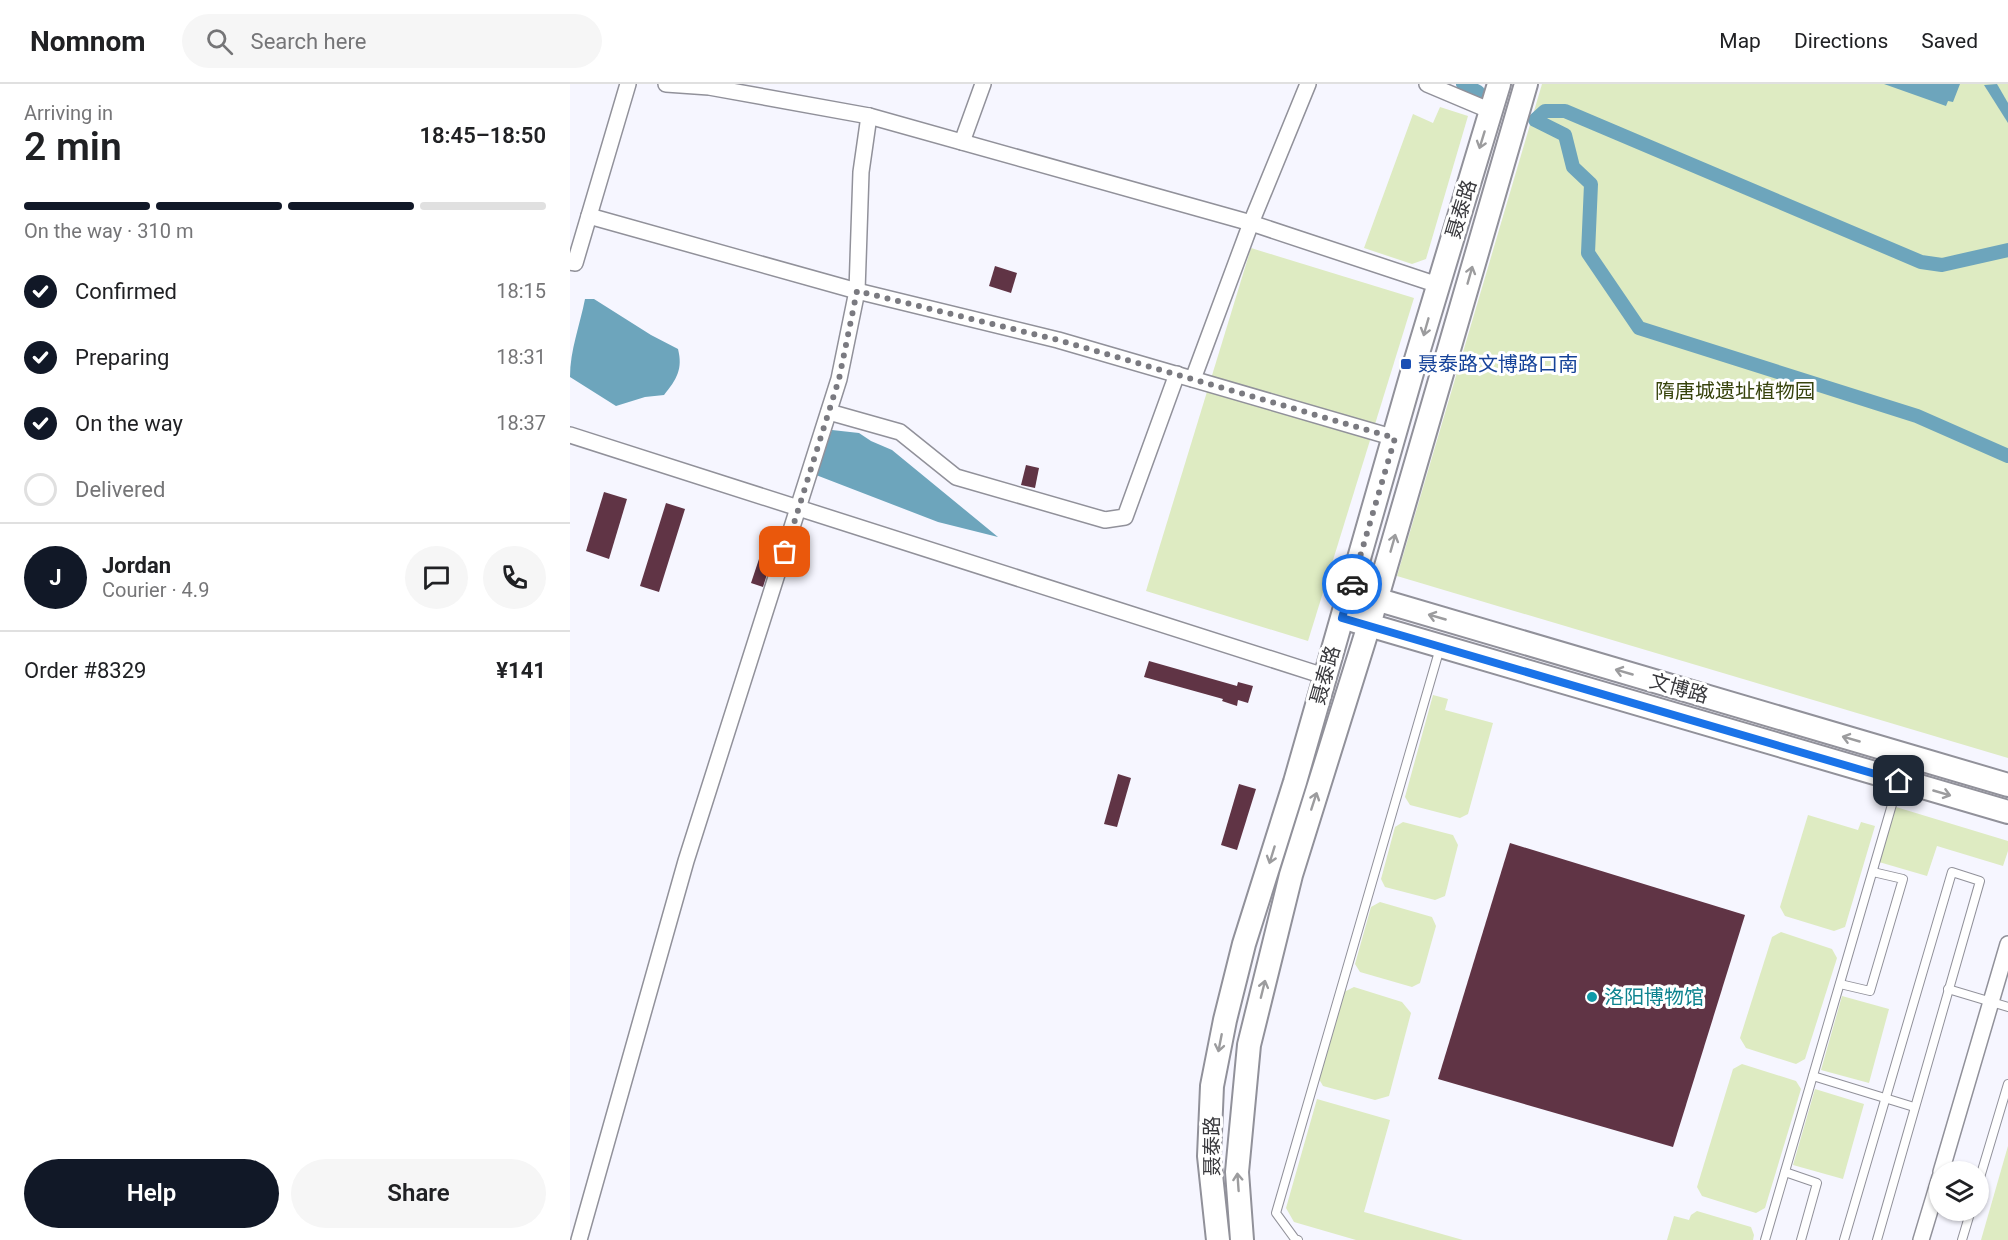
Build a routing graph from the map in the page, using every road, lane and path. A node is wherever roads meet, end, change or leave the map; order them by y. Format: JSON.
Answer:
{"nodes":[{"id":1,"x":628,"y":84,"type":"edge"},
{"id":2,"x":666,"y":84,"type":"edge"},
{"id":3,"x":982,"y":84,"type":"edge"},
{"id":4,"x":1308,"y":84,"type":"edge"},
{"id":5,"x":1427,"y":84,"type":"edge"},
{"id":6,"x":1499,"y":84,"type":"edge"},
{"id":7,"x":1526,"y":84,"type":"edge"},
{"id":8,"x":1491,"y":111,"type":"junction"},
{"id":9,"x":869,"y":116,"type":"junction"},
{"id":10,"x":962,"y":142,"type":"junction"},
{"id":11,"x":589,"y":216,"type":"junction"},
{"id":12,"x":1251,"y":223,"type":"junction"},
{"id":13,"x":570,"y":262,"type":"edge"},
{"id":14,"x":1438,"y":285,"type":"junction"},
{"id":15,"x":857,"y":291,"type":"junction"},
{"id":16,"x":1177,"y":374,"type":"junction"},
{"id":17,"x":1193,"y":379,"type":"junction"},
{"id":18,"x":829,"y":412,"type":"junction"},
{"id":19,"x":570,"y":435,"type":"edge"},
{"id":20,"x":1395,"y":438,"type":"junction"},
{"id":21,"x":799,"y":508,"type":"junction"},
{"id":22,"x":1350,"y":591,"type":"junction"},
{"id":23,"x":1377,"y":599,"type":"junction"},
{"id":24,"x":1342,"y":618,"type":"junction"},
{"id":25,"x":1369,"y":625,"type":"junction"},
{"id":26,"x":1440,"y":647,"type":"junction"},
{"id":27,"x":1324,"y":676,"type":"junction"},
{"id":28,"x":1899,"y":781,"type":"junction"},
{"id":29,"x":2008,"y":785,"type":"edge"},
{"id":30,"x":2008,"y":812,"type":"edge"},
{"id":31,"x":1873,"y":872,"type":"junction"},
{"id":32,"x":2008,"y":944,"type":"edge"},
{"id":33,"x":1840,"y":984,"type":"junction"},
{"id":34,"x":1948,"y":989,"type":"junction"},
{"id":35,"x":1991,"y":1002,"type":"junction"},
{"id":36,"x":2008,"y":1007,"type":"edge"},
{"id":37,"x":1813,"y":1076,"type":"junction"},
{"id":38,"x":2008,"y":1084,"type":"edge"},
{"id":39,"x":1885,"y":1098,"type":"junction"},
{"id":40,"x":1914,"y":1107,"type":"junction"},
{"id":41,"x":1944,"y":1161,"type":"edge"},
{"id":42,"x":1985,"y":1161,"type":"edge"},
{"id":43,"x":1785,"y":1172,"type":"junction"},
{"id":44,"x":1929,"y":1213,"type":"edge"},
{"id":45,"x":1968,"y":1221,"type":"edge"},
{"id":46,"x":579,"y":1240,"type":"edge"},
{"id":47,"x":1218,"y":1240,"type":"edge"},
{"id":48,"x":1242,"y":1240,"type":"edge"},
{"id":49,"x":1298,"y":1240,"type":"edge"},
{"id":50,"x":1765,"y":1240,"type":"edge"},
{"id":51,"x":1801,"y":1240,"type":"edge"},
{"id":52,"x":1844,"y":1240,"type":"edge"},
{"id":53,"x":1877,"y":1240,"type":"edge"},
{"id":54,"x":1921,"y":1240,"type":"edge"},
{"id":55,"x":1962,"y":1240,"type":"edge"}],
"edges":[{"from":1,"to":11,"type":"street"},
{"from":2,"to":9,"type":"street"},
{"from":3,"to":10,"type":"street"},
{"from":4,"to":12,"type":"street"},
{"from":5,"to":8,"type":"street"},
{"from":6,"to":8,"type":"main road","name":"聂泰路"},
{"from":23,"to":7,"type":"main road","name":"聂泰路","one_way":true},
{"from":8,"to":14,"type":"main road","name":"聂泰路","one_way":true},
{"from":9,"to":10,"type":"street"},
{"from":9,"to":15,"type":"street"},
{"from":10,"to":12,"type":"street"},
{"from":11,"to":13,"type":"street"},
{"from":11,"to":15,"type":"street"},
{"from":12,"to":14,"type":"street"},
{"from":12,"to":17,"type":"street"},
{"from":14,"to":20,"type":"main road","name":"聂泰路","one_way":true},
{"from":15,"to":16,"type":"street"},
{"from":15,"to":18,"type":"street"},
{"from":16,"to":17,"type":"street"},
{"from":16,"to":18,"type":"street"},
{"from":17,"to":20,"type":"street"},
{"from":18,"to":21,"type":"street"},
{"from":19,"to":21,"type":"street"},
{"from":20,"to":22,"type":"main road","name":"聂泰路"},
{"from":21,"to":27,"type":"street"},
{"from":21,"to":46,"type":"street"},
{"from":22,"to":23,"type":"main road","name":"文博路"},
{"from":22,"to":24,"type":"main road","name":"聂泰路"},
{"from":23,"to":25,"type":"main road","name":"聂泰路"},
{"from":29,"to":23,"type":"main road","name":"文博路","one_way":true},
{"from":24,"to":25,"type":"main road","name":"文博路"},
{"from":24,"to":27,"type":"main road","name":"聂泰路"},
{"from":25,"to":26,"type":"main road","name":"文博路"},
{"from":48,"to":25,"type":"main road","name":"聂泰路","one_way":true},
{"from":26,"to":28,"type":"main road","name":"文博路"},
{"from":26,"to":49,"type":"lane"},
{"from":27,"to":47,"type":"main road","name":"聂泰路","one_way":true},
{"from":28,"to":30,"type":"main road","name":"文博路","one_way":true},
{"from":28,"to":31,"type":"lane"},
{"from":31,"to":33,"type":"lane"},
{"from":31,"to":33,"type":"lane"},
{"from":32,"to":35,"type":"street"},
{"from":33,"to":37,"type":"lane"},
{"from":34,"to":35,"type":"lane"},
{"from":34,"to":39,"type":"lane"},
{"from":34,"to":40,"type":"lane"},
{"from":35,"to":36,"type":"lane"},
{"from":35,"to":41,"type":"street"},
{"from":37,"to":39,"type":"lane"},
{"from":37,"to":43,"type":"lane"},
{"from":38,"to":42,"type":"lane"},
{"from":39,"to":40,"type":"lane"},
{"from":39,"to":52,"type":"lane"},
{"from":40,"to":53,"type":"lane"},
{"from":43,"to":50,"type":"lane"},
{"from":43,"to":51,"type":"lane"},
{"from":44,"to":54,"type":"street"},
{"from":45,"to":55,"type":"lane"}]}
